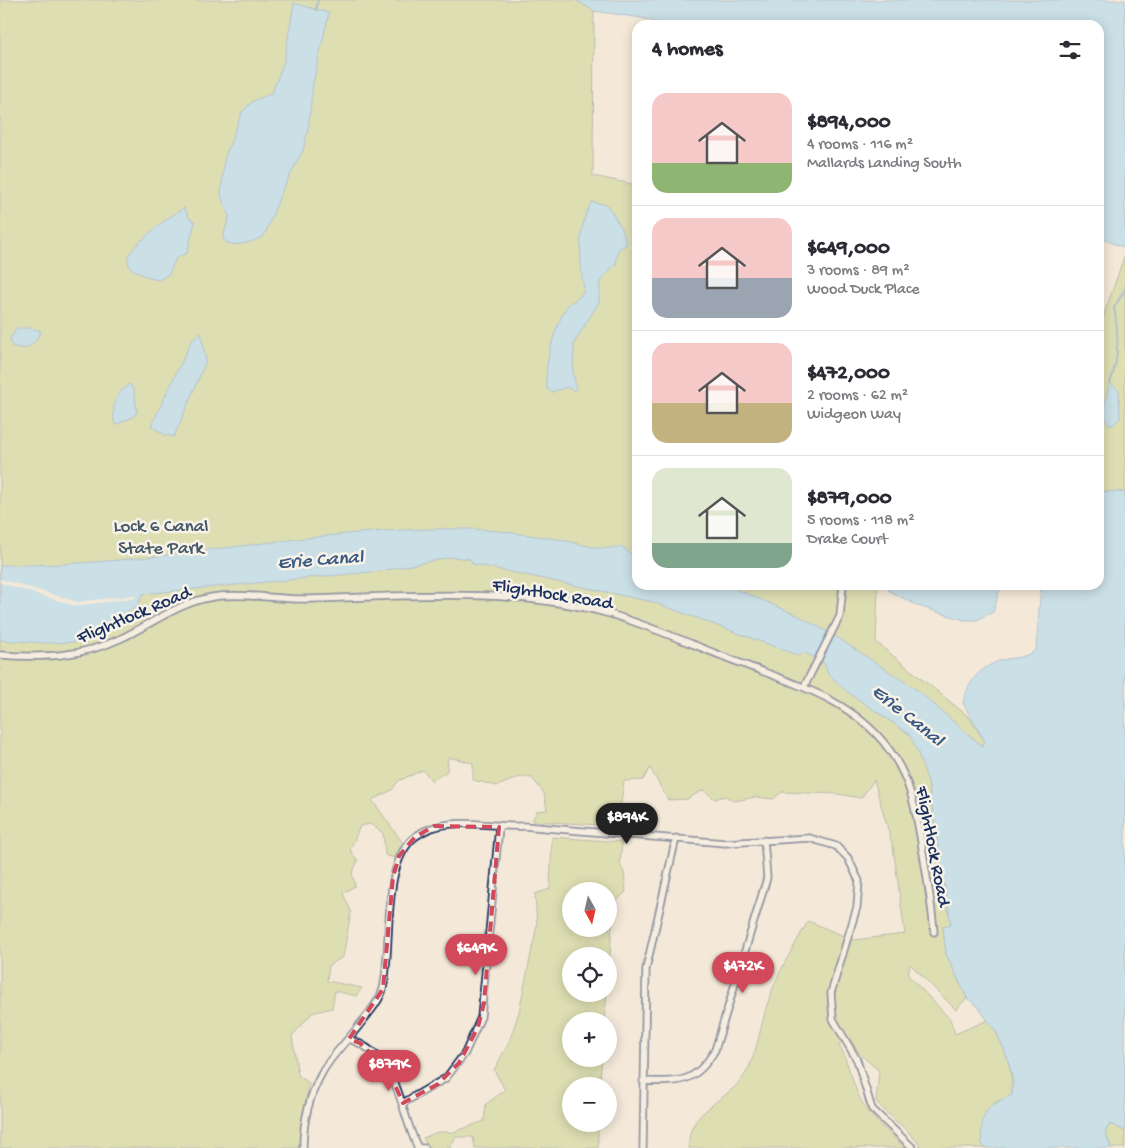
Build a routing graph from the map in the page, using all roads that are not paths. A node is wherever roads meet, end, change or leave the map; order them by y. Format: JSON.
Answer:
{"nodes":[{"id":1,"x":843,"y":590,"type":"edge"},
{"id":2,"x":0,"y":655,"type":"edge"},
{"id":3,"x":804,"y":687,"type":"junction"},
{"id":4,"x":499,"y":827,"type":"junction"},
{"id":5,"x":676,"y":838,"type":"junction"},
{"id":6,"x":764,"y":840,"type":"junction"},
{"id":7,"x":934,"y":932,"type":"dead end"},
{"id":8,"x":349,"y":1039,"type":"junction"},
{"id":9,"x":643,"y":1081,"type":"junction"},
{"id":10,"x":404,"y":1103,"type":"junction"},
{"id":11,"x":303,"y":1148,"type":"edge"},
{"id":12,"x":417,"y":1148,"type":"edge"},
{"id":13,"x":425,"y":1148,"type":"edge"},
{"id":14,"x":643,"y":1148,"type":"edge"},
{"id":15,"x":913,"y":1148,"type":"edge"}],
"edges":[{"from":1,"to":3,"type":"street"},
{"from":2,"to":3,"type":"street","name":"Flightlock Road"},
{"from":3,"to":7,"type":"street","name":"Flightlock Road"},
{"from":4,"to":5,"type":"street"},
{"from":4,"to":8,"type":"street"},
{"from":4,"to":10,"type":"street"},
{"from":5,"to":6,"type":"street"},
{"from":5,"to":9,"type":"street"},
{"from":6,"to":9,"type":"street"},
{"from":6,"to":15,"type":"street"},
{"from":8,"to":10,"type":"street"},
{"from":8,"to":11,"type":"street"},
{"from":9,"to":14,"type":"street"},
{"from":10,"to":12,"type":"street"},
{"from":12,"to":13,"type":"street"}]}
